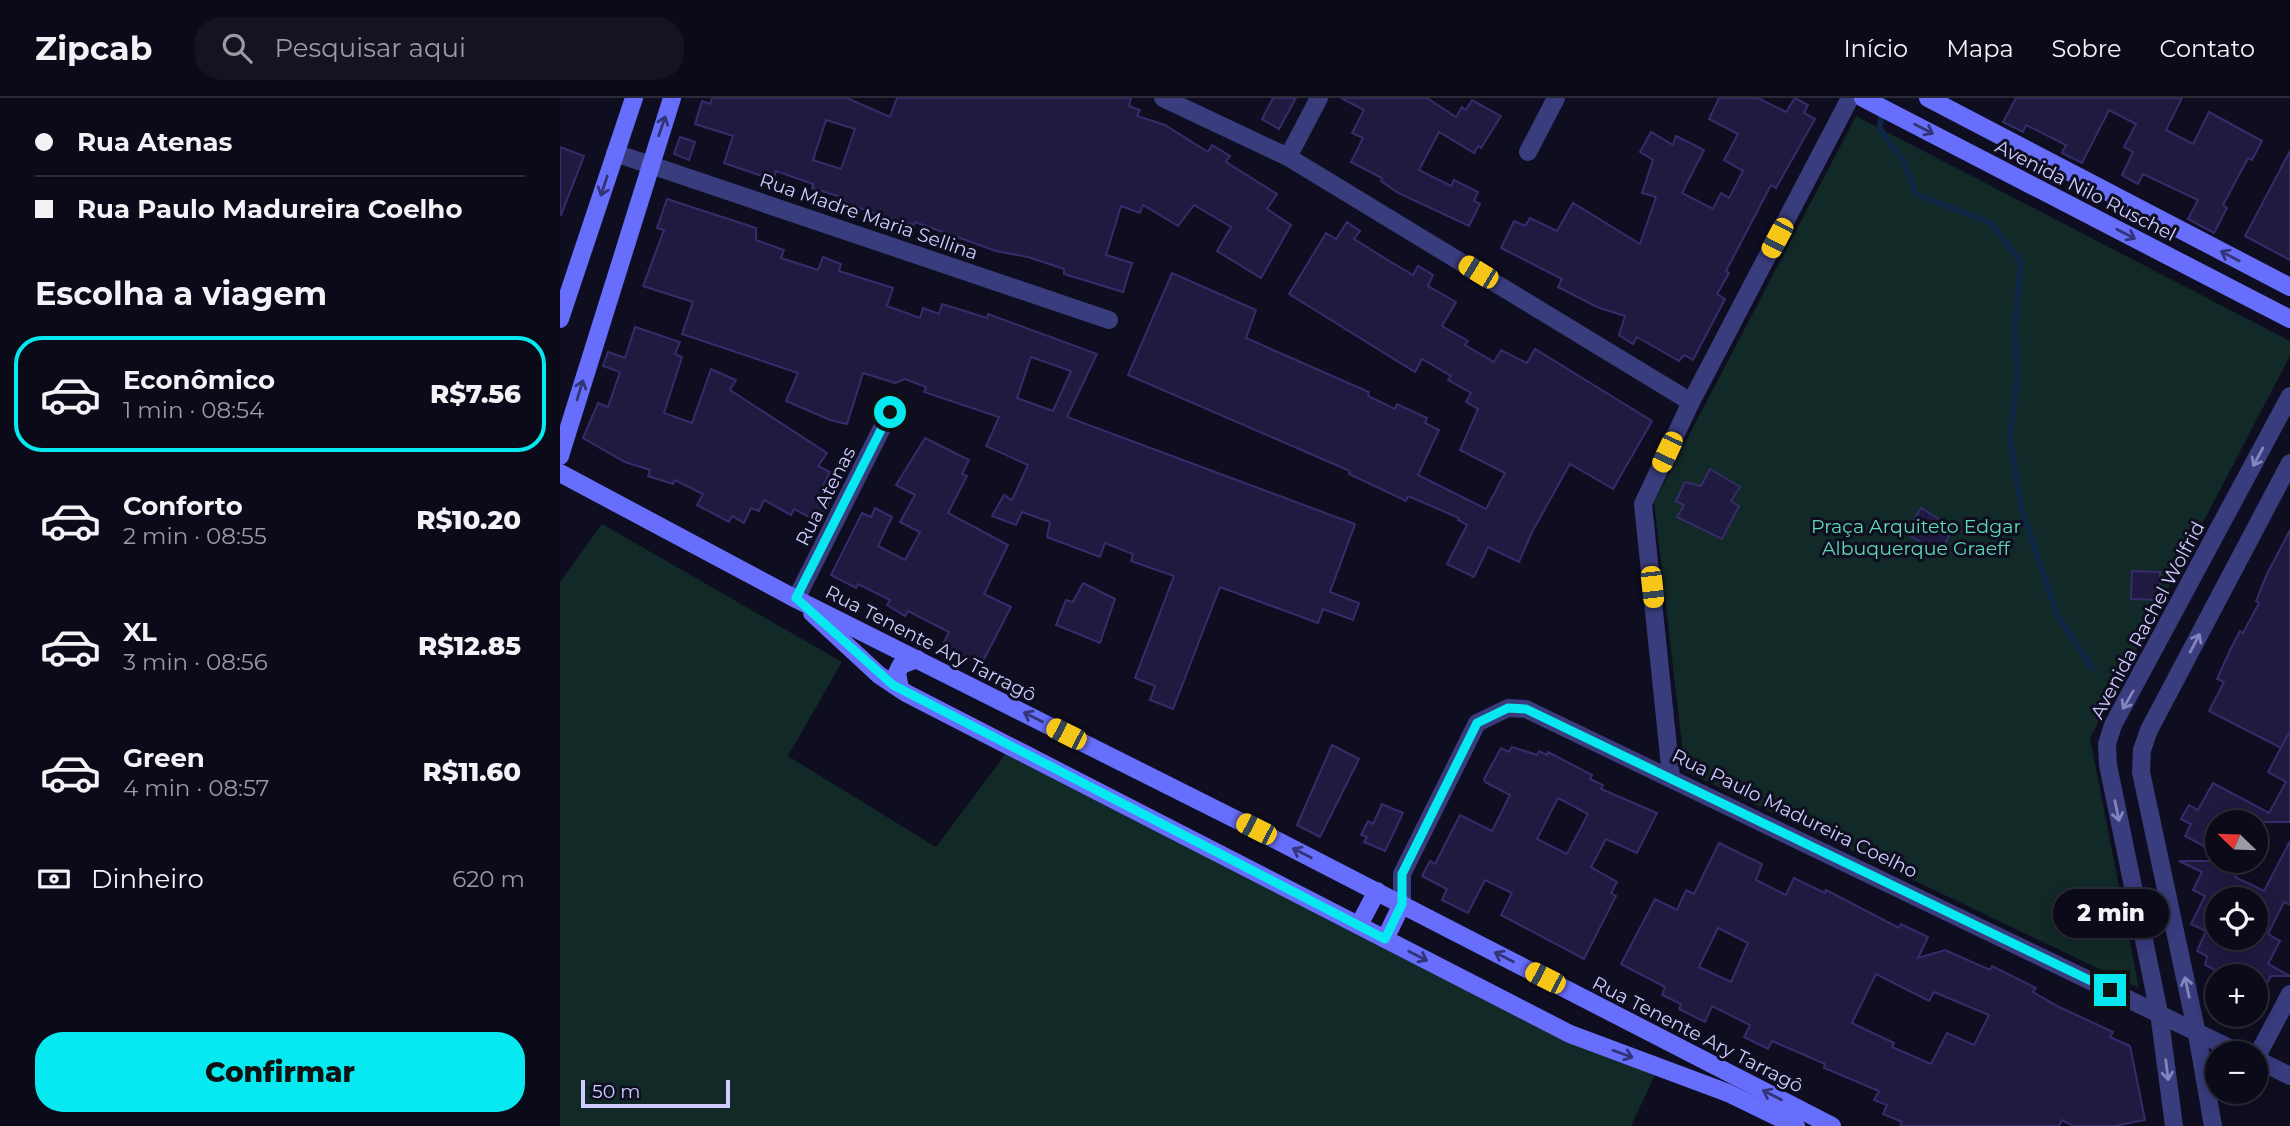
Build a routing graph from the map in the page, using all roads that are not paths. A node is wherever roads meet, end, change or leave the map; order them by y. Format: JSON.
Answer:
{"nodes":[{"id":1,"x":634,"y":98,"type":"edge"},
{"id":2,"x":672,"y":98,"type":"edge"},
{"id":3,"x":1163,"y":98,"type":"edge"},
{"id":4,"x":1319,"y":98,"type":"edge"},
{"id":5,"x":1556,"y":98,"type":"edge"},
{"id":6,"x":1850,"y":98,"type":"edge"},
{"id":7,"x":1863,"y":98,"type":"edge"},
{"id":8,"x":1928,"y":98,"type":"edge"},
{"id":9,"x":1528,"y":152,"type":"dead end"},
{"id":10,"x":615,"y":153,"type":"junction"},
{"id":11,"x":1288,"y":157,"type":"junction"},
{"id":12,"x":649,"y":164,"type":"junction"},
{"id":13,"x":2088,"y":182,"type":"junction"},
{"id":14,"x":2076,"y":208,"type":"junction"},
{"id":15,"x":2290,"y":287,"type":"edge"},
{"id":16,"x":560,"y":319,"type":"edge"},
{"id":17,"x":2290,"y":319,"type":"edge"},
{"id":18,"x":1109,"y":320,"type":"dead end"},
{"id":19,"x":2290,"y":396,"type":"edge"},
{"id":20,"x":1691,"y":402,"type":"junction"},
{"id":21,"x":890,"y":412,"type":"dead end"},
{"id":22,"x":560,"y":456,"type":"edge"},
{"id":23,"x":2290,"y":463,"type":"edge"},
{"id":24,"x":560,"y":472,"type":"edge"},
{"id":25,"x":796,"y":598,"type":"junction"},
{"id":26,"x":917,"y":659,"type":"junction"},
{"id":27,"x":2148,"y":665,"type":"junction"},
{"id":28,"x":2175,"y":682,"type":"junction"},
{"id":29,"x":900,"y":689,"type":"junction"},
{"id":30,"x":1671,"y":776,"type":"junction"},
{"id":31,"x":1402,"y":874,"type":"junction"},
{"id":32,"x":1377,"y":891,"type":"junction"},
{"id":33,"x":1402,"y":904,"type":"junction"},
{"id":34,"x":1359,"y":925,"type":"junction"},
{"id":35,"x":1385,"y":939,"type":"junction"},
{"id":36,"x":2290,"y":994,"type":"edge"},
{"id":37,"x":2159,"y":1013,"type":"junction"},
{"id":38,"x":2197,"y":1034,"type":"junction"},
{"id":39,"x":2213,"y":1041,"type":"edge"},
{"id":40,"x":2265,"y":1041,"type":"edge"},
{"id":41,"x":2268,"y":1065,"type":"edge"},
{"id":42,"x":2290,"y":1076,"type":"edge"},
{"id":43,"x":1796,"y":1126,"type":"edge"},
{"id":44,"x":1832,"y":1126,"type":"edge"},
{"id":45,"x":2174,"y":1126,"type":"edge"},
{"id":46,"x":2213,"y":1126,"type":"edge"}],
"edges":[{"from":1,"to":10,"type":"main road"},
{"from":12,"to":2,"type":"main road","one_way":true},
{"from":3,"to":11,"type":"street"},
{"from":4,"to":11,"type":"street"},
{"from":5,"to":9,"type":"street"},
{"from":6,"to":20,"type":"street"},
{"from":7,"to":14,"type":"main road","name":"Avenida Nilo Ruschel","one_way":true},
{"from":8,"to":13,"type":"main road","name":"Avenida Nilo Ruschel"},
{"from":10,"to":12,"type":"street","name":"Rua Madre Maria Sellina"},
{"from":10,"to":16,"type":"main road","one_way":true},
{"from":11,"to":20,"type":"street"},
{"from":12,"to":18,"type":"street","name":"Rua Madre Maria Sellina"},
{"from":22,"to":12,"type":"main road","one_way":true},
{"from":13,"to":14,"type":"main road"},
{"from":15,"to":13,"type":"main road","name":"Avenida Nilo Ruschel","one_way":true},
{"from":14,"to":17,"type":"main road","name":"Avenida Nilo Ruschel","one_way":true},
{"from":19,"to":27,"type":"street","name":"Avenida Rachel Wolfrid","one_way":true},
{"from":20,"to":30,"type":"street"},
{"from":21,"to":25,"type":"street","name":"Rua Atenas"},
{"from":28,"to":23,"type":"street","one_way":true},
{"from":24,"to":25,"type":"main road","name":"Rua Tenente Ary Tarragô"},
{"from":25,"to":26,"type":"main road","name":"Rua Tenente Ary Tarragô"},
{"from":25,"to":29,"type":"main road","name":"Rua Tenente Ary Tarragô"},
{"from":26,"to":29,"type":"main road"},
{"from":32,"to":26,"type":"main road","name":"Rua Tenente Ary Tarragô","one_way":true},
{"from":27,"to":28,"type":"street"},
{"from":27,"to":37,"type":"street","name":"Avenida Rachel Wolfrid","one_way":true},
{"from":38,"to":28,"type":"street","one_way":true},
{"from":29,"to":34,"type":"main road","name":"Rua Tenente Ary Tarragô"},
{"from":30,"to":31,"type":"street","name":"Rua Paulo Madureira Coelho"},
{"from":30,"to":37,"type":"street","name":"Rua Paulo Madureira Coelho"},
{"from":31,"to":32,"type":"street","name":"Rua Paulo Madureira Coelho"},
{"from":31,"to":33,"type":"street","name":"Rua Paulo Madureira Coelho"},
{"from":32,"to":33,"type":"main road","name":"Rua Tenente Ary Tarragô"},
{"from":32,"to":34,"type":"main road"},
{"from":33,"to":35,"type":"main road"},
{"from":44,"to":33,"type":"main road","name":"Rua Tenente Ary Tarragô","one_way":true},
{"from":34,"to":35,"type":"main road","name":"Rua Tenente Ary Tarragô"},
{"from":35,"to":43,"type":"main road","name":"Rua Tenente Ary Tarragô","one_way":true},
{"from":36,"to":40,"type":"street"},
{"from":37,"to":38,"type":"street","name":"Rua Paulo Madureira Coelho"},
{"from":37,"to":45,"type":"street","name":"Avenida Rachel Wolfrid","one_way":true},
{"from":38,"to":39,"type":"street","name":"Rua Paulo Madureira Coelho"},
{"from":38,"to":46,"type":"street"},
{"from":41,"to":42,"type":"street"}]}
